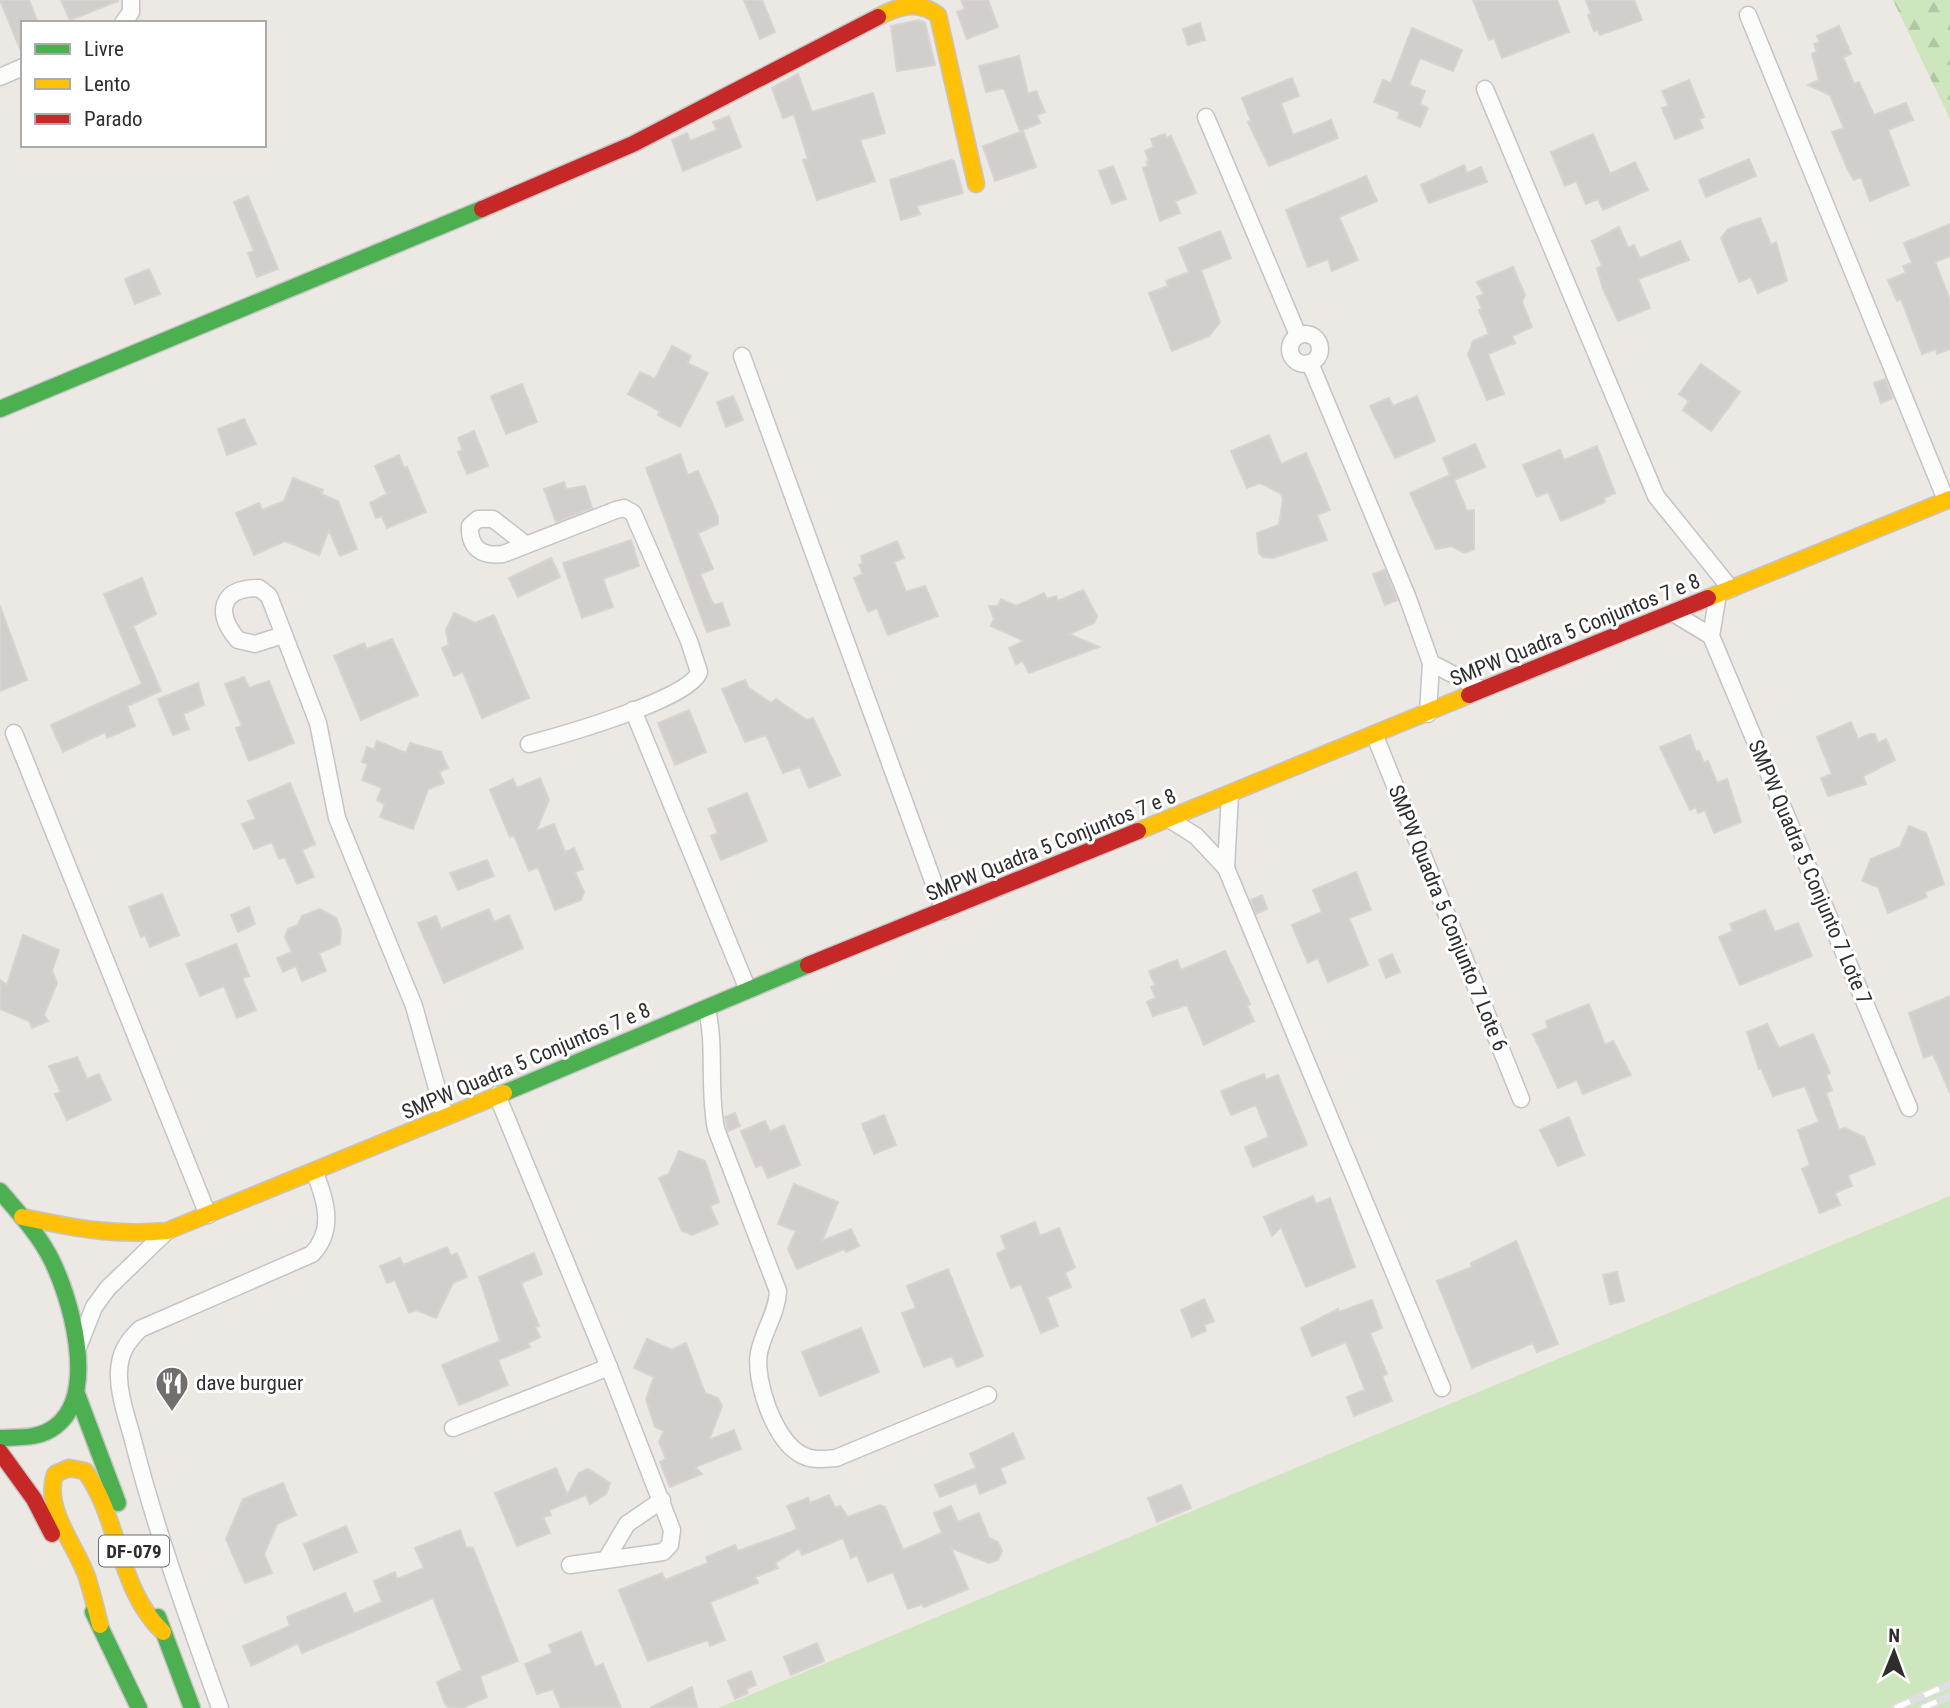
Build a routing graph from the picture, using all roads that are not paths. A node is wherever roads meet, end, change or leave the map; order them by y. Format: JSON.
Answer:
{"nodes":[{"id":1,"x":131,"y":0,"type":"edge"},
{"id":2,"x":1748,"y":15,"type":"dead end"},
{"id":3,"x":124,"y":21,"type":"edge"},
{"id":4,"x":21,"y":68,"type":"edge"},
{"id":5,"x":0,"y":77,"type":"edge"},
{"id":6,"x":1485,"y":89,"type":"dead end"},
{"id":7,"x":1206,"y":117,"type":"dead end"},
{"id":8,"x":976,"y":184,"type":"dead end"},
{"id":9,"x":742,"y":356,"type":"dead end"},
{"id":10,"x":0,"y":409,"type":"edge"},
{"id":11,"x":1948,"y":500,"type":"edge"},
{"id":12,"x":525,"y":544,"type":"dead end"},
{"id":13,"x":1724,"y":592,"type":"junction"},
{"id":14,"x":1673,"y":613,"type":"junction"},
{"id":15,"x":283,"y":635,"type":"dead end"},
{"id":16,"x":1711,"y":636,"type":"junction"},
{"id":17,"x":1431,"y":663,"type":"junction"},
{"id":18,"x":1481,"y":689,"type":"junction"},
{"id":19,"x":632,"y":710,"type":"junction"},
{"id":20,"x":1428,"y":714,"type":"junction"},
{"id":21,"x":14,"y":733,"type":"dead end"},
{"id":22,"x":1375,"y":736,"type":"junction"},
{"id":23,"x":529,"y":744,"type":"dead end"},
{"id":24,"x":1230,"y":794,"type":"junction"},
{"id":25,"x":1169,"y":819,"type":"junction"},
{"id":26,"x":1226,"y":868,"type":"junction"},
{"id":27,"x":944,"y":911,"type":"junction"},
{"id":28,"x":748,"y":990,"type":"junction"},
{"id":29,"x":707,"y":1009,"type":"junction"},
{"id":30,"x":497,"y":1095,"type":"junction"},
{"id":31,"x":1521,"y":1100,"type":"dead end"},
{"id":32,"x":1909,"y":1108,"type":"dead end"},
{"id":33,"x":445,"y":1117,"type":"junction"},
{"id":34,"x":315,"y":1173,"type":"junction"},
{"id":35,"x":0,"y":1191,"type":"edge"},
{"id":36,"x":208,"y":1215,"type":"junction"},
{"id":37,"x":22,"y":1217,"type":"junction"},
{"id":38,"x":167,"y":1230,"type":"junction"},
{"id":39,"x":78,"y":1347,"type":"junction"},
{"id":40,"x":609,"y":1367,"type":"junction"},
{"id":41,"x":1442,"y":1388,"type":"dead end"},
{"id":42,"x":77,"y":1394,"type":"junction"},
{"id":43,"x":988,"y":1395,"type":"dead end"},
{"id":44,"x":453,"y":1428,"type":"dead end"},
{"id":45,"x":0,"y":1438,"type":"edge"},
{"id":46,"x":0,"y":1452,"type":"edge"},
{"id":47,"x":662,"y":1500,"type":"junction"},
{"id":48,"x":607,"y":1558,"type":"junction"},
{"id":49,"x":570,"y":1565,"type":"dead end"},
{"id":50,"x":100,"y":1625,"type":"junction"},
{"id":51,"x":163,"y":1632,"type":"junction"},
{"id":52,"x":139,"y":1708,"type":"edge"},
{"id":53,"x":192,"y":1708,"type":"edge"},
{"id":54,"x":220,"y":1708,"type":"edge"}],
"edges":[{"from":1,"to":3,"type":"street"},
{"from":2,"to":11,"type":"street"},
{"from":4,"to":5,"type":"street"},
{"from":6,"to":13,"type":"street"},
{"from":7,"to":17,"type":"street"},
{"from":8,"to":10,"type":"street"},
{"from":9,"to":27,"type":"street"},
{"from":11,"to":13,"type":"street","name":"SMPW Quadra 5 Conjuntos 7 e 8"},
{"from":12,"to":19,"type":"street"},
{"from":13,"to":14,"type":"street","name":"SMPW Quadra 5 Conjuntos 7 e 8"},
{"from":13,"to":16,"type":"street"},
{"from":14,"to":16,"type":"street"},
{"from":14,"to":18,"type":"street","name":"SMPW Quadra 5 Conjuntos 7 e 8"},
{"from":15,"to":33,"type":"street"},
{"from":16,"to":32,"type":"street","name":"SMPW Quadra 5 Conjunto 7 Lote 7"},
{"from":17,"to":18,"type":"street"},
{"from":17,"to":20,"type":"street"},
{"from":18,"to":20,"type":"street","name":"SMPW Quadra 5 Conjuntos 7 e 8"},
{"from":19,"to":23,"type":"street"},
{"from":19,"to":28,"type":"street"},
{"from":20,"to":22,"type":"street","name":"SMPW Quadra 5 Conjuntos 7 e 8"},
{"from":21,"to":36,"type":"street"},
{"from":22,"to":24,"type":"street","name":"SMPW Quadra 5 Conjuntos 7 e 8"},
{"from":22,"to":31,"type":"street","name":"SMPW Quadra 5 Conjunto 7 Lote 6"},
{"from":24,"to":25,"type":"street","name":"SMPW Quadra 5 Conjuntos 7 e 8"},
{"from":24,"to":26,"type":"street"},
{"from":25,"to":26,"type":"street"},
{"from":25,"to":27,"type":"street","name":"SMPW Quadra 5 Conjuntos 7 e 8"},
{"from":26,"to":41,"type":"street"},
{"from":27,"to":28,"type":"street","name":"SMPW Quadra 5 Conjuntos 7 e 8"},
{"from":28,"to":29,"type":"street","name":"SMPW Quadra 5 Conjuntos 7 e 8"},
{"from":29,"to":30,"type":"street","name":"SMPW Quadra 5 Conjuntos 7 e 8"},
{"from":29,"to":43,"type":"street"},
{"from":30,"to":33,"type":"street","name":"SMPW Quadra 5 Conjuntos 7 e 8"},
{"from":30,"to":40,"type":"street"},
{"from":33,"to":34,"type":"street","name":"SMPW Quadra 5 Conjuntos 7 e 8"},
{"from":34,"to":36,"type":"street","name":"SMPW Quadra 5 Conjuntos 7 e 8"},
{"from":34,"to":54,"type":"street"},
{"from":35,"to":37,"type":"street","number":"DF-079"},
{"from":36,"to":38,"type":"street","name":"SMPW Quadra 5 Conjuntos 7 e 8"},
{"from":37,"to":38,"type":"street","name":"SMPW Quadra 5 Conjuntos 7 e 8"},
{"from":37,"to":39,"type":"street","number":"DF-079"},
{"from":38,"to":39,"type":"street","name":"SMPW Quadra 5 Conjuntos 7 e 8"},
{"from":39,"to":42,"type":"street","number":"DF-079"},
{"from":40,"to":44,"type":"street"},
{"from":40,"to":47,"type":"street"},
{"from":42,"to":45,"type":"street","number":"DF-079"},
{"from":42,"to":51,"type":"street","number":"DF-079"},
{"from":46,"to":50,"type":"street","number":"DF-079"},
{"from":47,"to":48,"type":"street"},
{"from":47,"to":48,"type":"street"},
{"from":48,"to":49,"type":"street"},
{"from":50,"to":51,"type":"street"},
{"from":50,"to":52,"type":"street","number":"DF-079"},
{"from":51,"to":53,"type":"street","number":"DF-079"}]}
